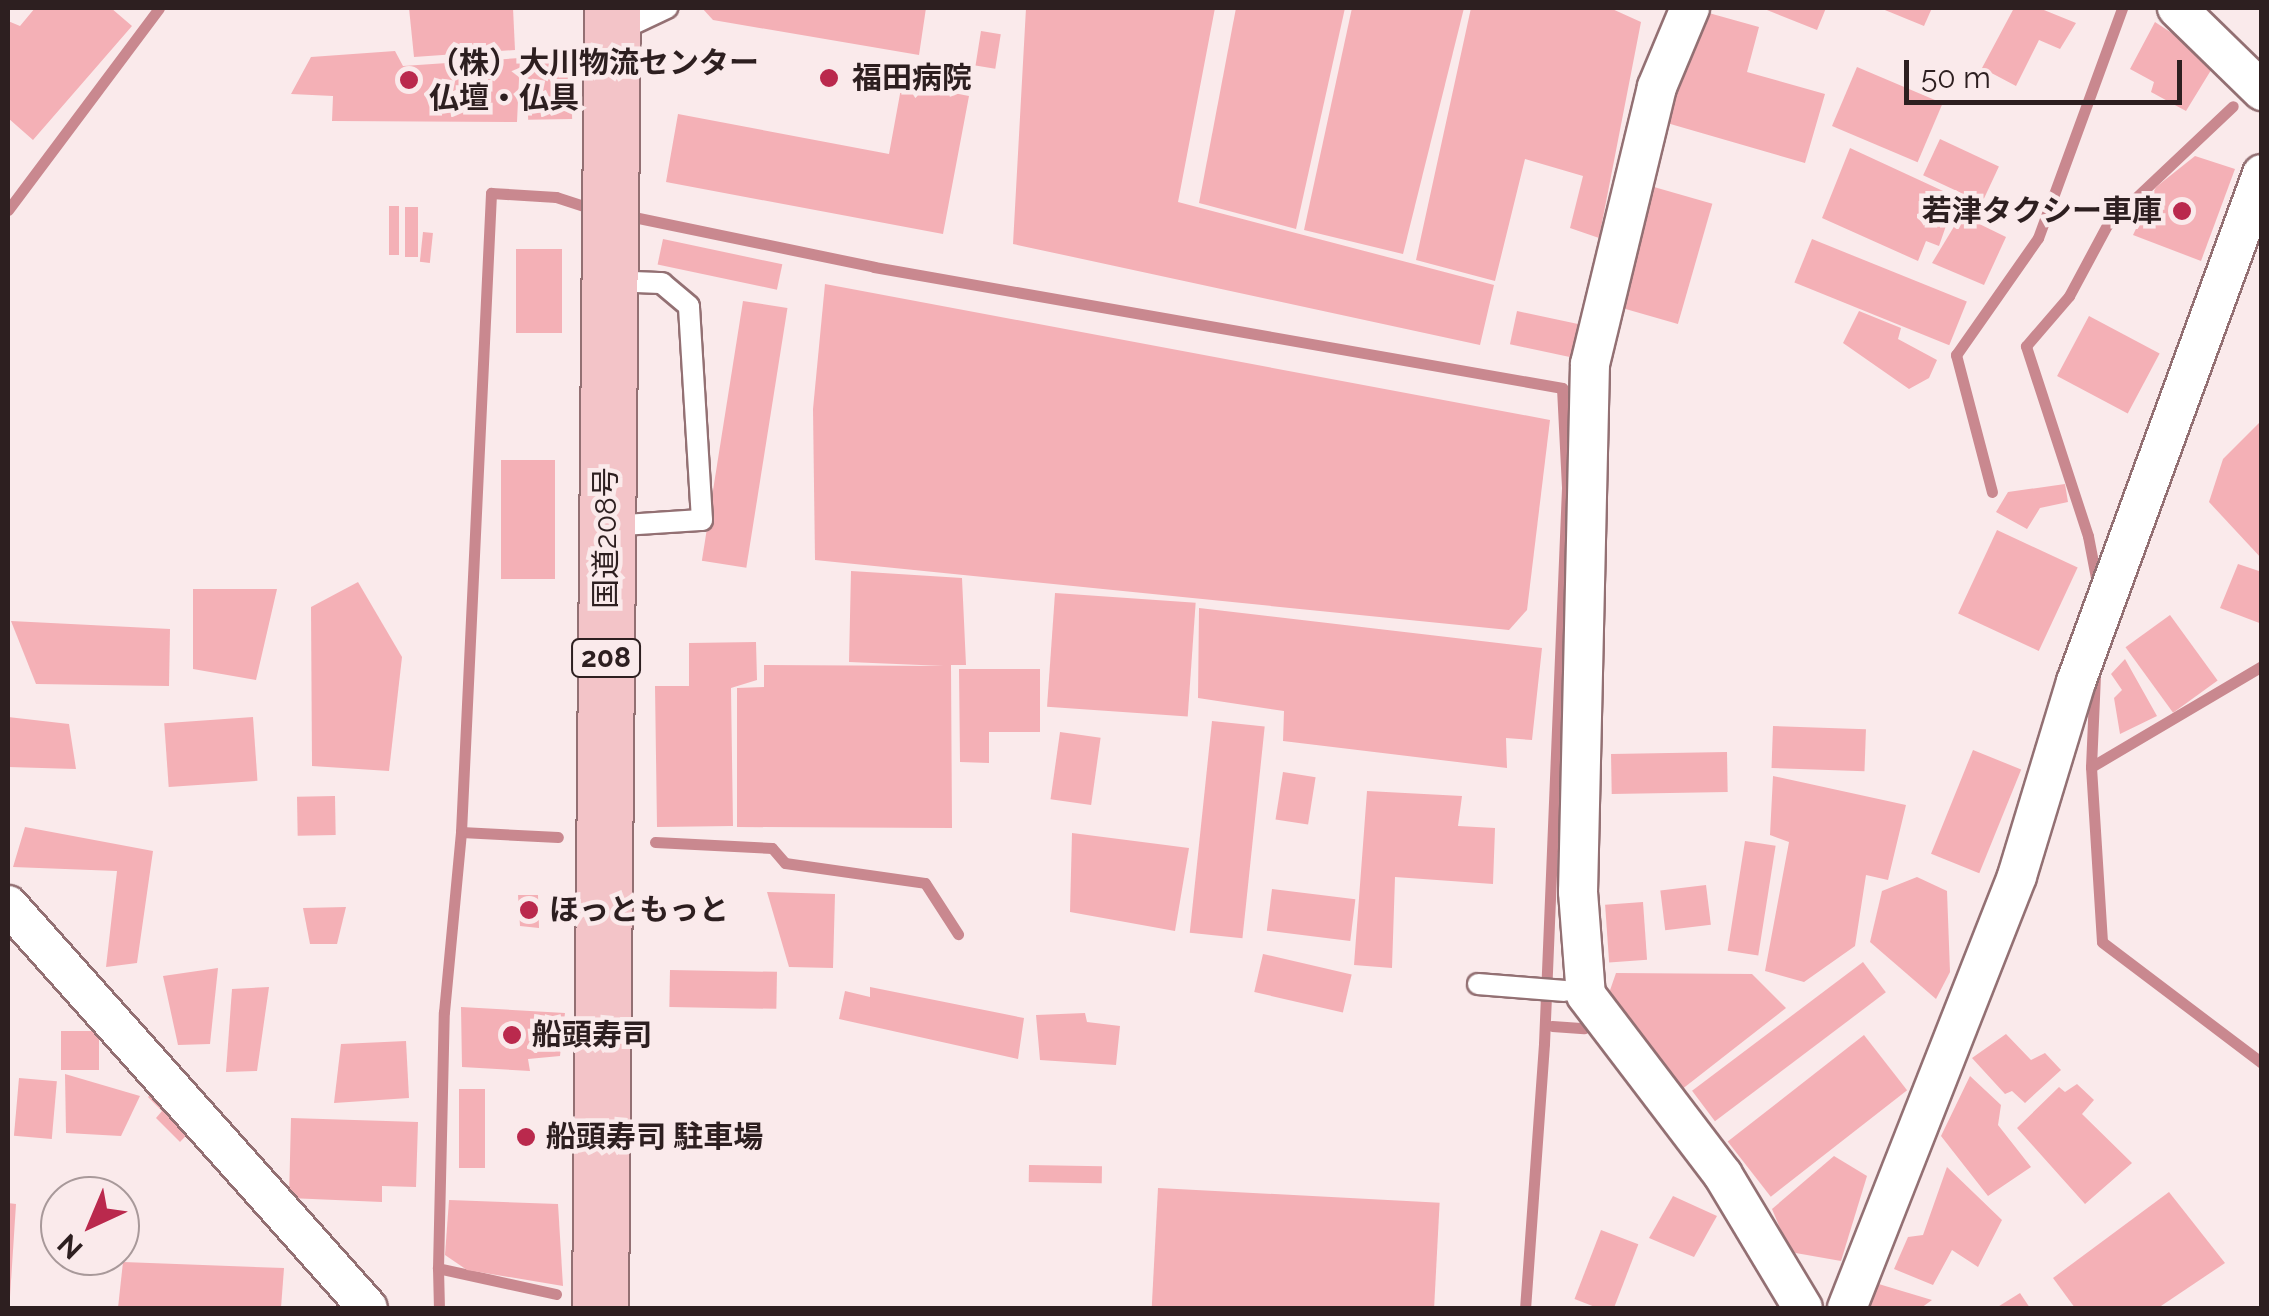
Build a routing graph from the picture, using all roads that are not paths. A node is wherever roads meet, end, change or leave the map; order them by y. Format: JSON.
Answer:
{"nodes":[{"id":1,"x":667,"y":8,"type":"edge"},
{"id":2,"x":1690,"y":8,"type":"edge"},
{"id":3,"x":2178,"y":8,"type":"edge"},
{"id":4,"x":611,"y":21,"type":"edge"},
{"id":5,"x":2262,"y":92,"type":"edge"},
{"id":6,"x":2262,"y":174,"type":"edge"},
{"id":7,"x":608,"y":281,"type":"junction"},
{"id":8,"x":606,"y":526,"type":"junction"},
{"id":9,"x":8,"y":905,"type":"edge"},
{"id":10,"x":1478,"y":984,"type":"dead end"},
{"id":11,"x":1565,"y":991,"type":"dead end"},
{"id":12,"x":368,"y":1308,"type":"edge"},
{"id":13,"x":600,"y":1308,"type":"edge"},
{"id":14,"x":1803,"y":1308,"type":"edge"},
{"id":15,"x":1847,"y":1308,"type":"edge"}],
"edges":[{"from":1,"to":4,"type":"lane"},
{"from":2,"to":14,"type":"street"},
{"from":3,"to":5,"type":"street"},
{"from":4,"to":7,"type":"highway","name":"国道208号","number":"208"},
{"from":6,"to":15,"type":"street"},
{"from":7,"to":8,"type":"highway","name":"国道208号","number":"208"},
{"from":7,"to":8,"type":"lane"},
{"from":8,"to":13,"type":"highway","name":"国道208号","number":"208"},
{"from":9,"to":12,"type":"street"},
{"from":10,"to":11,"type":"lane"}]}
